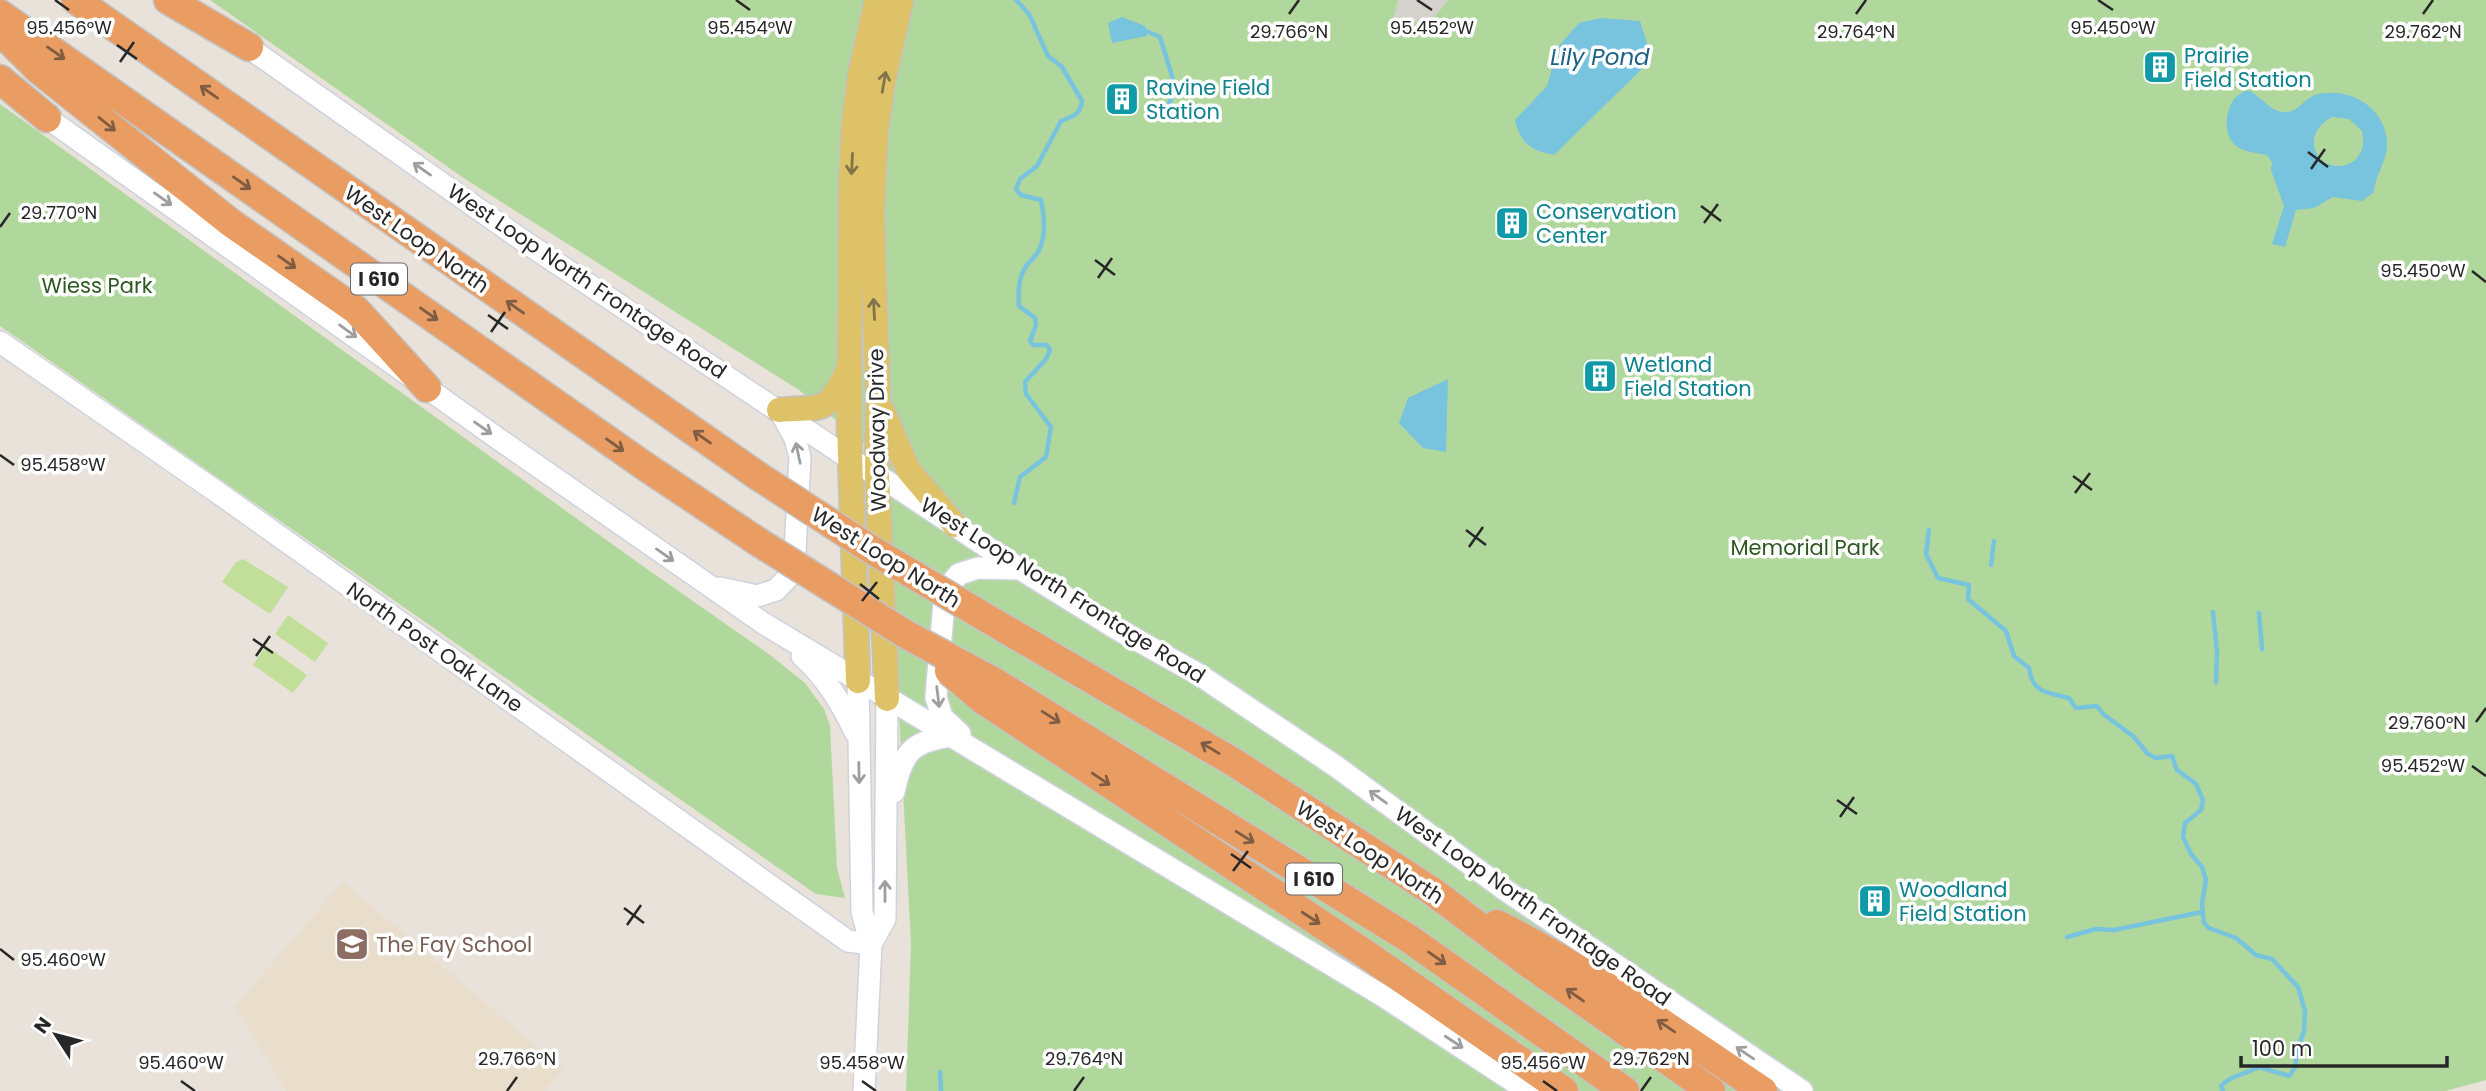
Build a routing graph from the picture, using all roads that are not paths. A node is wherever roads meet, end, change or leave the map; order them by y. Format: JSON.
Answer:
{"nodes":[{"id":1,"x":76,"y":0,"type":"edge"},
{"id":2,"x":168,"y":0,"type":"edge"},
{"id":3,"x":181,"y":0,"type":"edge"},
{"id":4,"x":877,"y":0,"type":"edge"},
{"id":5,"x":901,"y":0,"type":"edge"},
{"id":6,"x":0,"y":14,"type":"edge"},
{"id":7,"x":0,"y":31,"type":"edge"},
{"id":8,"x":248,"y":47,"type":"junction"},
{"id":9,"x":0,"y":79,"type":"edge"},
{"id":10,"x":0,"y":85,"type":"edge"},
{"id":11,"x":47,"y":118,"type":"junction"},
{"id":12,"x":0,"y":342,"type":"edge"},
{"id":13,"x":849,"y":368,"type":"junction"},
{"id":14,"x":427,"y":388,"type":"junction"},
{"id":15,"x":878,"y":397,"type":"junction"},
{"id":16,"x":779,"y":410,"type":"junction"},
{"id":17,"x":850,"y":459,"type":"junction"},
{"id":18,"x":877,"y":475,"type":"junction"},
{"id":19,"x":956,"y":525,"type":"junction"},
{"id":20,"x":1020,"y":569,"type":"junction"},
{"id":21,"x":708,"y":586,"type":"junction"},
{"id":22,"x":763,"y":623,"type":"junction"},
{"id":23,"x":858,"y":681,"type":"junction"},
{"id":24,"x":988,"y":691,"type":"junction"},
{"id":25,"x":887,"y":699,"type":"junction"},
{"id":26,"x":952,"y":736,"type":"junction"},
{"id":27,"x":859,"y":742,"type":"junction"},
{"id":28,"x":975,"y":749,"type":"junction"},
{"id":29,"x":886,"y":835,"type":"junction"},
{"id":30,"x":1432,"y":891,"type":"junction"},
{"id":31,"x":871,"y":944,"type":"junction"},
{"id":32,"x":864,"y":1091,"type":"edge"},
{"id":33,"x":1528,"y":1091,"type":"edge"},
{"id":34,"x":1564,"y":1091,"type":"edge"},
{"id":35,"x":1625,"y":1091,"type":"edge"},
{"id":36,"x":1711,"y":1091,"type":"edge"},
{"id":37,"x":1763,"y":1091,"type":"edge"},
{"id":38,"x":1802,"y":1091,"type":"edge"}],
"edges":[{"from":30,"to":1,"type":"highway","name":"West Loop North","number":"I 610","one_way":true,"bridge":true},
{"from":2,"to":8,"type":"highway"},
{"from":3,"to":8,"type":"main road","name":"West Loop North Frontage Road"},
{"from":4,"to":13,"type":"main road","name":"Woodway Drive","one_way":true},
{"from":15,"to":5,"type":"main road","name":"Woodway Drive","one_way":true},
{"from":6,"to":24,"type":"highway","number":"I 610","one_way":true,"bridge":true},
{"from":7,"to":14,"type":"highway","one_way":true},
{"from":16,"to":8,"type":"main road","name":"West Loop North Frontage Road","one_way":true},
{"from":9,"to":11,"type":"highway"},
{"from":10,"to":11,"type":"main road"},
{"from":11,"to":14,"type":"main road","one_way":true},
{"from":12,"to":31,"type":"main road","name":"North Post Oak Lane"},
{"from":13,"to":16,"type":"main road"},
{"from":13,"to":17,"type":"main road","name":"Woodway Drive"},
{"from":14,"to":21,"type":"main road","one_way":true},
{"from":15,"to":18,"type":"main road","name":"Woodway Drive"},
{"from":15,"to":19,"type":"main road"},
{"from":16,"to":17,"type":"main road","name":"West Loop North Frontage Road"},
{"from":21,"to":16,"type":"main road","one_way":true},
{"from":17,"to":18,"type":"main road","name":"West Loop North Frontage Road"},
{"from":17,"to":23,"type":"main road","name":"Woodway Drive"},
{"from":18,"to":19,"type":"main road","name":"West Loop North Frontage Road"},
{"from":18,"to":25,"type":"main road","name":"Woodway Drive"},
{"from":19,"to":20,"type":"main road","name":"West Loop North Frontage Road"},
{"from":20,"to":28,"type":"main road","one_way":true},
{"from":38,"to":20,"type":"main road","name":"West Loop North Frontage Road","one_way":true},
{"from":21,"to":22,"type":"main road"},
{"from":22,"to":23,"type":"main road"},
{"from":22,"to":27,"type":"main road"},
{"from":23,"to":25,"type":"main road"},
{"from":23,"to":27,"type":"main road","name":"Woodway Drive"},
{"from":24,"to":34,"type":"highway","one_way":true},
{"from":24,"to":35,"type":"highway","number":"I 610","one_way":true},
{"from":25,"to":26,"type":"main road"},
{"from":25,"to":29,"type":"main road","name":"Woodway Drive"},
{"from":26,"to":28,"type":"main road"},
{"from":26,"to":29,"type":"main road"},
{"from":27,"to":31,"type":"main road","name":"Woodway Drive","one_way":true},
{"from":28,"to":33,"type":"main road","one_way":true},
{"from":31,"to":29,"type":"main road","name":"Woodway Drive","one_way":true},
{"from":36,"to":30,"type":"highway","name":"West Loop North","number":"I 610","one_way":true},
{"from":37,"to":30,"type":"highway","one_way":true},
{"from":31,"to":32,"type":"main road","name":"Woodway Drive"}]}
